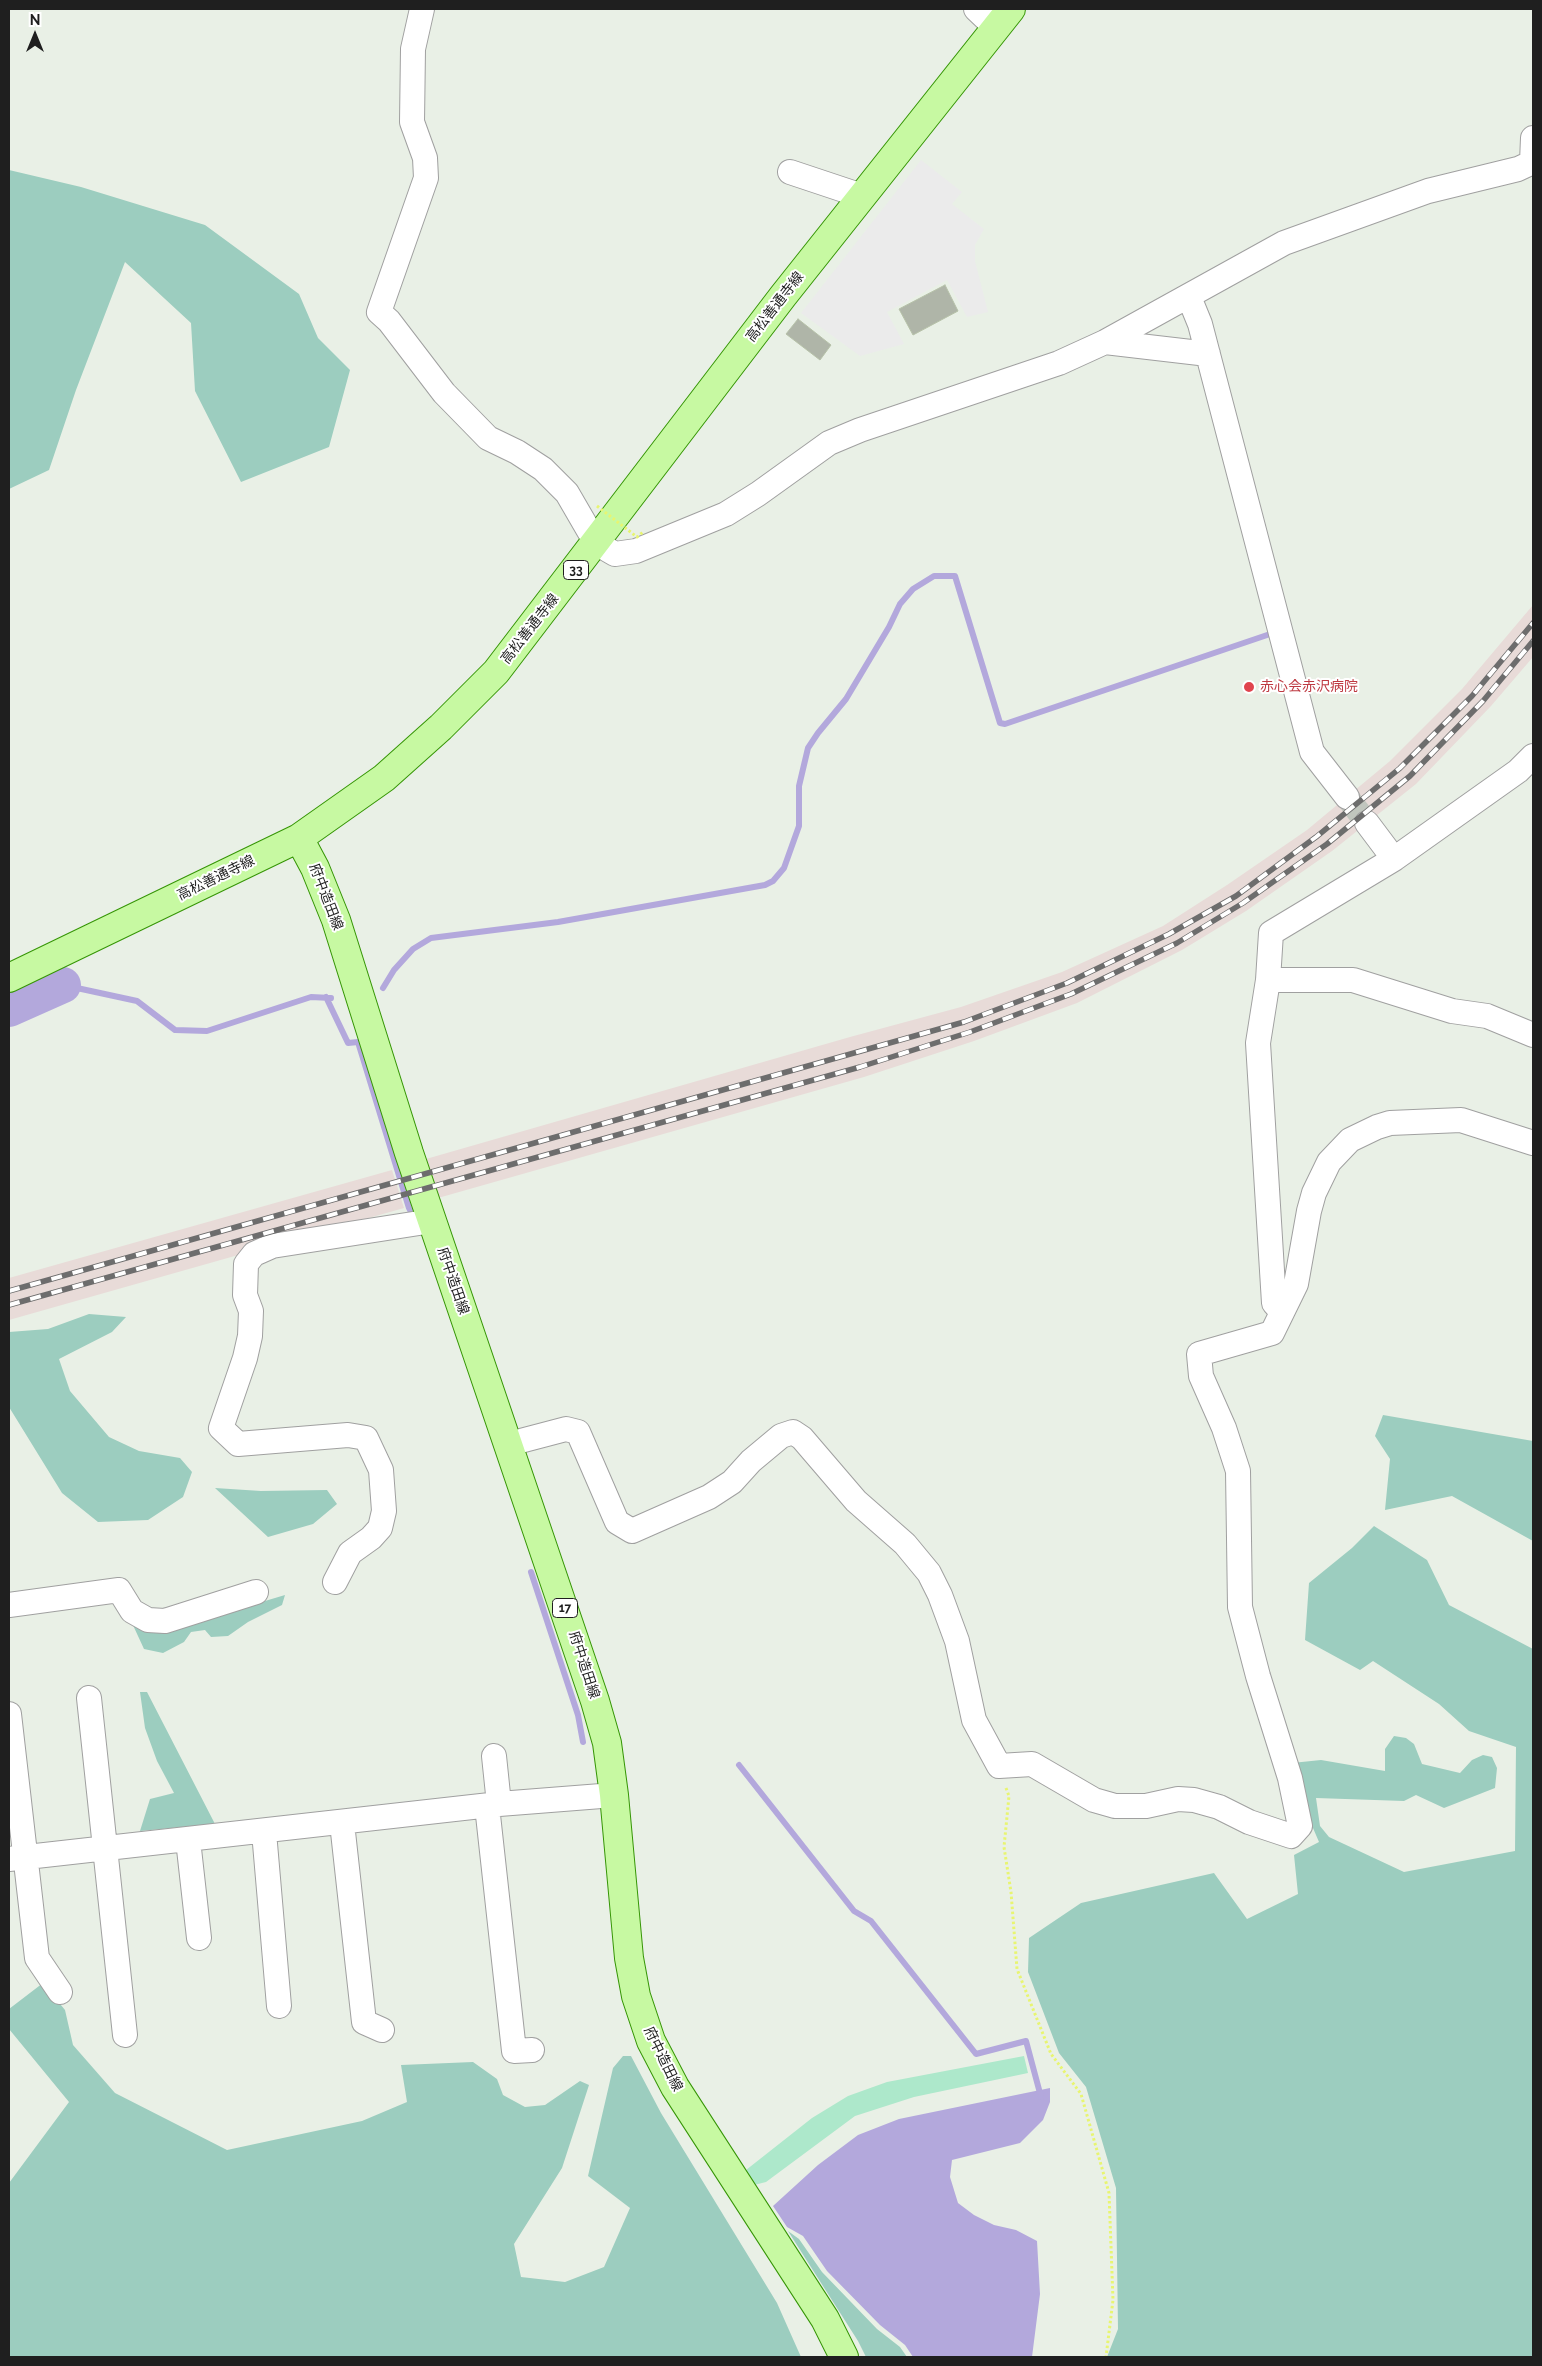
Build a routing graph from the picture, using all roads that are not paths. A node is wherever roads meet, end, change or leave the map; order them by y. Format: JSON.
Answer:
{"nodes":[{"id":1,"x":422,"y":9,"type":"edge"},
{"id":2,"x":976,"y":9,"type":"edge"},
{"id":3,"x":1004,"y":19,"type":"edge"},
{"id":4,"x":1533,"y":138,"type":"edge"},
{"id":5,"x":1532,"y":162,"type":"edge"},
{"id":6,"x":790,"y":172,"type":"dead end"},
{"id":7,"x":862,"y":196,"type":"junction"},
{"id":8,"x":1189,"y":298,"type":"junction"},
{"id":9,"x":1106,"y":342,"type":"junction"},
{"id":10,"x":1208,"y":354,"type":"junction"},
{"id":11,"x":596,"y":543,"type":"junction"},
{"id":12,"x":1533,"y":756,"type":"edge"},
{"id":13,"x":1347,"y":797,"type":"tunnel mouth"},
{"id":14,"x":1366,"y":823,"type":"tunnel mouth"},
{"id":15,"x":299,"y":838,"type":"junction"},
{"id":16,"x":1394,"y":859,"type":"junction"},
{"id":17,"x":9,"y":978,"type":"edge"},
{"id":18,"x":1268,"y":980,"type":"junction"},
{"id":19,"x":1533,"y":1035,"type":"edge"},
{"id":20,"x":1533,"y":1143,"type":"edge"},
{"id":21,"x":432,"y":1221,"type":"junction"},
{"id":22,"x":1282,"y":1312,"type":"junction"},
{"id":23,"x":509,"y":1444,"type":"junction"},
{"id":24,"x":335,"y":1582,"type":"dead end"},
{"id":25,"x":256,"y":1592,"type":"dead end"},
{"id":26,"x":9,"y":1605,"type":"edge"},
{"id":27,"x":89,"y":1698,"type":"dead end"},
{"id":28,"x":9,"y":1714,"type":"edge"},
{"id":29,"x":494,"y":1756,"type":"dead end"},
{"id":30,"x":614,"y":1795,"type":"junction"},
{"id":31,"x":493,"y":1805,"type":"junction"},
{"id":32,"x":342,"y":1823,"type":"junction"},
{"id":33,"x":264,"y":1832,"type":"junction"},
{"id":34,"x":188,"y":1840,"type":"junction"},
{"id":35,"x":105,"y":1849,"type":"junction"},
{"id":36,"x":17,"y":1858,"type":"edge"},
{"id":37,"x":198,"y":1938,"type":"dead end"},
{"id":38,"x":60,"y":1992,"type":"dead end"},
{"id":39,"x":279,"y":2006,"type":"dead end"},
{"id":40,"x":382,"y":2030,"type":"dead end"},
{"id":41,"x":125,"y":2035,"type":"dead end"},
{"id":42,"x":532,"y":2050,"type":"dead end"},
{"id":43,"x":844,"y":2357,"type":"edge"}],
"edges":[{"from":1,"to":11,"type":"street"},
{"from":2,"to":3,"type":"street"},
{"from":3,"to":7,"type":"main road","name":"高松善通寺線","number":"33"},
{"from":4,"to":5,"type":"street"},
{"from":5,"to":8,"type":"street"},
{"from":6,"to":7,"type":"street"},
{"from":7,"to":11,"type":"main road","name":"高松善通寺線","number":"33"},
{"from":8,"to":9,"type":"street"},
{"from":8,"to":10,"type":"street"},
{"from":9,"to":10,"type":"street"},
{"from":9,"to":11,"type":"street"},
{"from":10,"to":13,"type":"street"},
{"from":11,"to":15,"type":"main road","name":"高松善通寺線","number":"33"},
{"from":12,"to":16,"type":"street"},
{"from":14,"to":16,"type":"street"},
{"from":15,"to":17,"type":"main road","name":"高松善通寺線","number":"33"},
{"from":15,"to":21,"type":"main road","name":"府中造田線","number":"17"},
{"from":16,"to":18,"type":"street"},
{"from":18,"to":19,"type":"street"},
{"from":18,"to":22,"type":"street"},
{"from":20,"to":22,"type":"street"},
{"from":21,"to":23,"type":"main road","name":"府中造田線","number":"17"},
{"from":21,"to":24,"type":"street"},
{"from":22,"to":23,"type":"street"},
{"from":23,"to":30,"type":"main road","name":"府中造田線","number":"17"},
{"from":25,"to":26,"type":"street"},
{"from":27,"to":35,"type":"street"},
{"from":28,"to":36,"type":"street"},
{"from":29,"to":31,"type":"street"},
{"from":30,"to":31,"type":"street"},
{"from":30,"to":43,"type":"main road","name":"府中造田線","number":"17"},
{"from":31,"to":32,"type":"street"},
{"from":31,"to":42,"type":"street"},
{"from":32,"to":33,"type":"street"},
{"from":32,"to":40,"type":"street"},
{"from":33,"to":34,"type":"street"},
{"from":33,"to":39,"type":"street"},
{"from":34,"to":35,"type":"street"},
{"from":34,"to":37,"type":"street"},
{"from":35,"to":36,"type":"street"},
{"from":35,"to":41,"type":"street"},
{"from":36,"to":38,"type":"street"}]}
